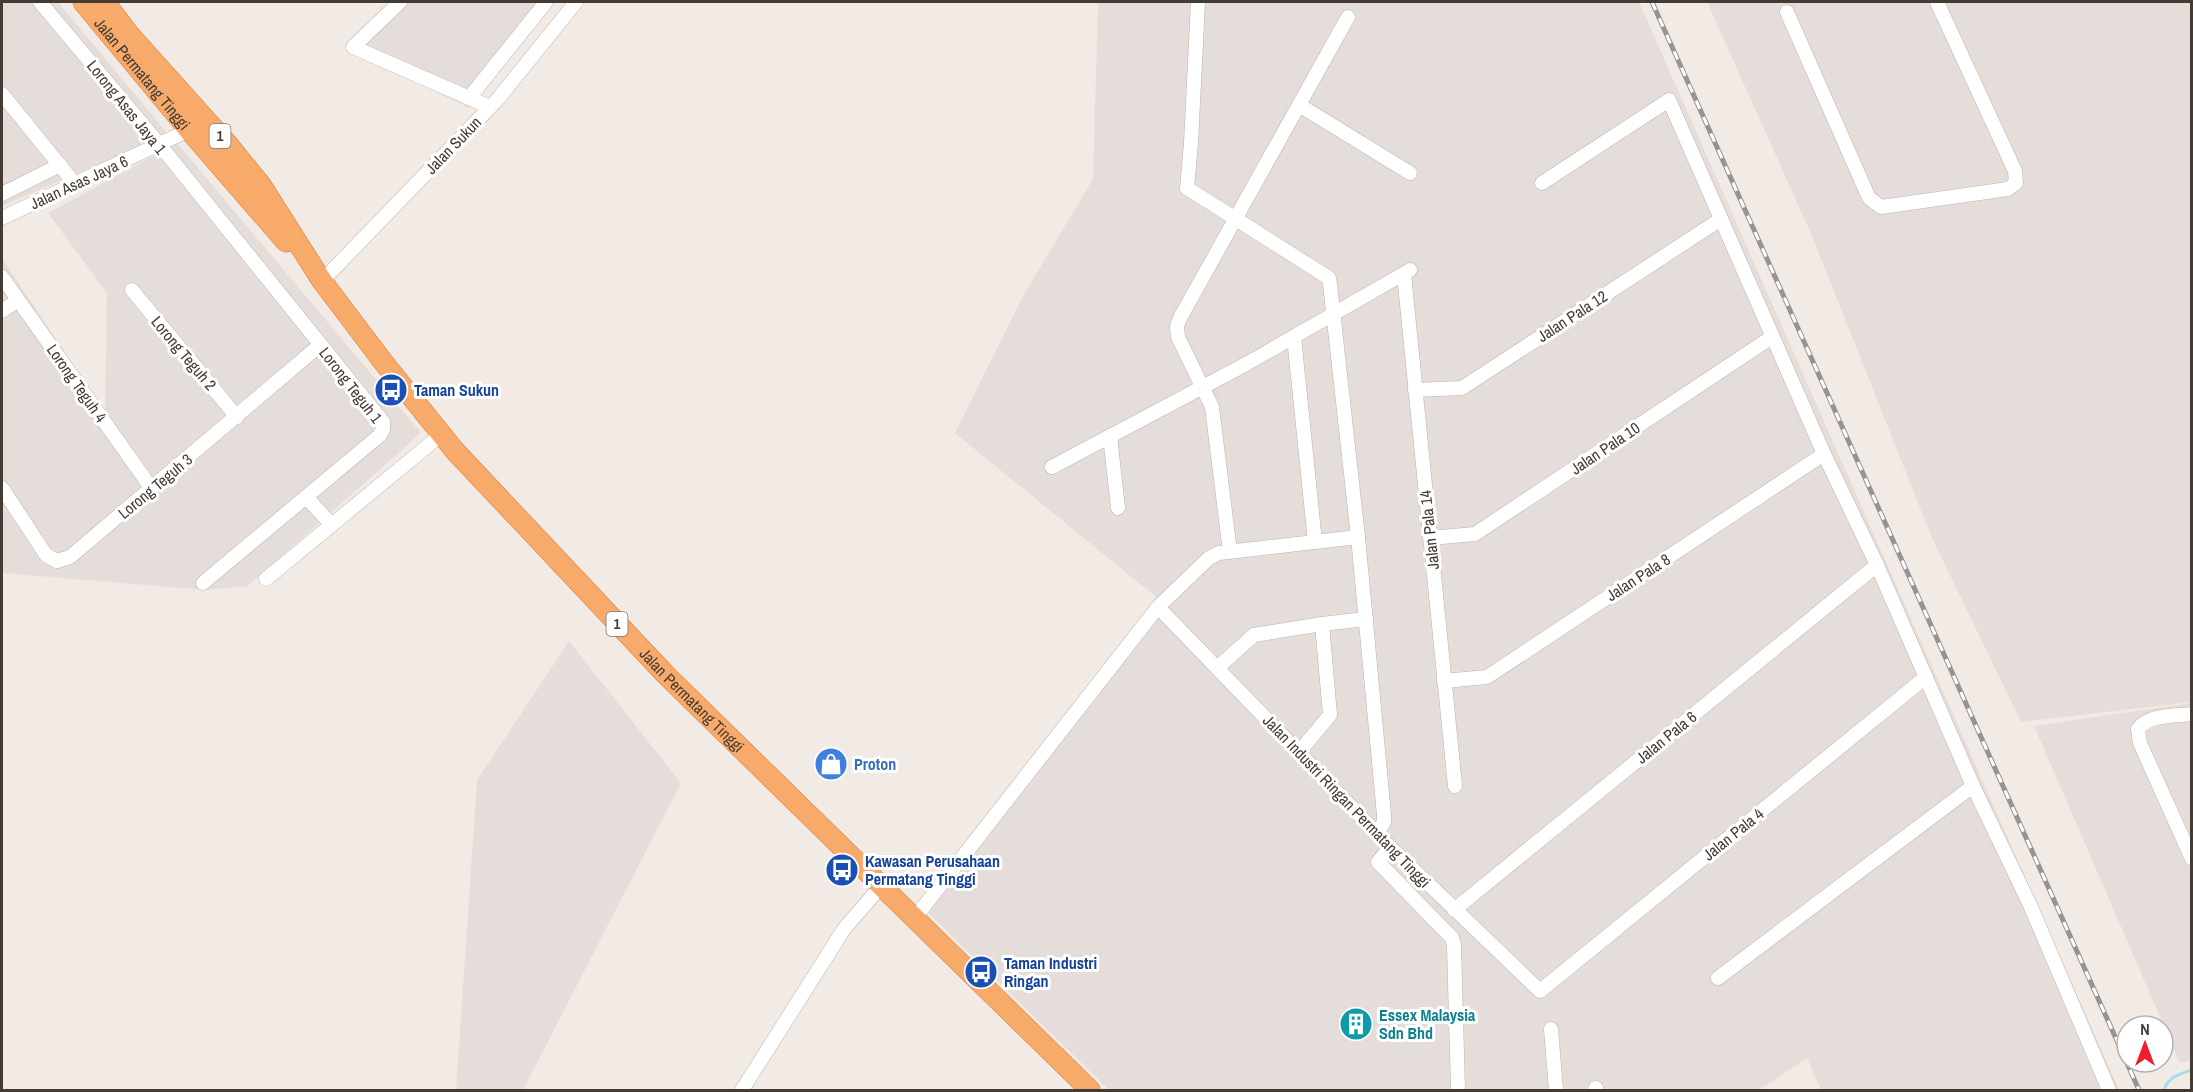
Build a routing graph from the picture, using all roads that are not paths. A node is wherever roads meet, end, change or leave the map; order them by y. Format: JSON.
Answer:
{"nodes":[{"id":1,"x":40,"y":2,"type":"edge"},
{"id":2,"x":83,"y":2,"type":"edge"},
{"id":3,"x":105,"y":2,"type":"edge"},
{"id":4,"x":400,"y":2,"type":"edge"},
{"id":5,"x":546,"y":2,"type":"edge"},
{"id":6,"x":576,"y":2,"type":"edge"},
{"id":7,"x":1198,"y":2,"type":"edge"},
{"id":8,"x":1937,"y":2,"type":"edge"},
{"id":9,"x":1787,"y":12,"type":"dead end"},
{"id":10,"x":1347,"y":17,"type":"dead end"},
{"id":11,"x":2,"y":94,"type":"edge"},
{"id":12,"x":469,"y":98,"type":"junction"},
{"id":13,"x":1299,"y":105,"type":"junction"},
{"id":14,"x":489,"y":107,"type":"junction"},
{"id":15,"x":189,"y":130,"type":"junction"},
{"id":16,"x":226,"y":142,"type":"junction"},
{"id":17,"x":159,"y":144,"type":"junction"},
{"id":18,"x":60,"y":165,"type":"junction"},
{"id":19,"x":1410,"y":173,"type":"dead end"},
{"id":20,"x":1542,"y":183,"type":"dead end"},
{"id":21,"x":75,"y":184,"type":"junction"},
{"id":22,"x":2,"y":194,"type":"edge"},
{"id":23,"x":213,"y":212,"type":"joint"},
{"id":24,"x":1236,"y":218,"type":"junction"},
{"id":25,"x":2,"y":219,"type":"edge"},
{"id":26,"x":1721,"y":219,"type":"junction"},
{"id":27,"x":2,"y":277,"type":"edge"},
{"id":28,"x":322,"y":281,"type":"junction"},
{"id":29,"x":132,"y":290,"type":"dead end"},
{"id":30,"x":18,"y":300,"type":"junction"},
{"id":31,"x":2,"y":311,"type":"edge"},
{"id":32,"x":1334,"y":314,"type":"junction"},
{"id":33,"x":1772,"y":337,"type":"junction"},
{"id":34,"x":1294,"y":338,"type":"junction"},
{"id":35,"x":320,"y":345,"type":"junction"},
{"id":36,"x":1203,"y":387,"type":"junction"},
{"id":37,"x":1415,"y":390,"type":"junction"},
{"id":38,"x":237,"y":417,"type":"junction"},
{"id":39,"x":442,"y":434,"type":"junction"},
{"id":40,"x":1110,"y":436,"type":"junction"},
{"id":41,"x":1824,"y":454,"type":"junction"},
{"id":42,"x":1052,"y":467,"type":"dead end"},
{"id":43,"x":2,"y":488,"type":"edge"},
{"id":44,"x":152,"y":489,"type":"junction"},
{"id":45,"x":306,"y":497,"type":"junction"},
{"id":46,"x":1118,"y":508,"type":"dead end"},
{"id":47,"x":331,"y":524,"type":"junction"},
{"id":48,"x":1358,"y":537,"type":"junction"},
{"id":49,"x":1430,"y":538,"type":"junction"},
{"id":50,"x":1315,"y":542,"type":"junction"},
{"id":51,"x":1230,"y":552,"type":"junction"},
{"id":52,"x":1877,"y":565,"type":"junction"},
{"id":53,"x":266,"y":579,"type":"dead end"},
{"id":54,"x":203,"y":583,"type":"dead end"},
{"id":55,"x":1158,"y":607,"type":"junction"},
{"id":56,"x":1365,"y":619,"type":"junction"},
{"id":57,"x":1322,"y":624,"type":"junction"},
{"id":58,"x":1217,"y":668,"type":"junction"},
{"id":59,"x":1926,"y":676,"type":"junction"},
{"id":60,"x":1444,"y":681,"type":"junction"},
{"id":61,"x":2192,"y":714,"type":"edge"},
{"id":62,"x":1299,"y":752,"type":"junction"},
{"id":63,"x":1455,"y":786,"type":"dead end"},
{"id":64,"x":1973,"y":786,"type":"junction"},
{"id":65,"x":1377,"y":833,"type":"junction"},
{"id":66,"x":1390,"y":847,"type":"junction"},
{"id":67,"x":2192,"y":859,"type":"edge"},
{"id":68,"x":882,"y":885,"type":"junction"},
{"id":69,"x":1454,"y":910,"type":"junction"},
{"id":70,"x":914,"y":919,"type":"junction"},
{"id":71,"x":1718,"y":978,"type":"dead end"},
{"id":72,"x":1540,"y":991,"type":"joint"},
{"id":73,"x":1551,"y":1029,"type":"dead end"},
{"id":74,"x":742,"y":1090,"type":"edge"},
{"id":75,"x":1090,"y":1090,"type":"edge"},
{"id":76,"x":1458,"y":1090,"type":"edge"},
{"id":77,"x":1556,"y":1090,"type":"edge"},
{"id":78,"x":2109,"y":1090,"type":"edge"}],
"edges":[{"from":1,"to":17,"type":"street","name":"Lorong Asas Jaya 1"},
{"from":2,"to":15,"type":"highway","name":"Jalan Permatang Tinggi","number":"1"},
{"from":3,"to":16,"type":"highway","name":"Jalan Permatang Tinggi","number":"1"},
{"from":4,"to":12,"type":"street"},
{"from":5,"to":12,"type":"street"},
{"from":6,"to":14,"type":"street","name":"Jalan Sukun"},
{"from":7,"to":24,"type":"street"},
{"from":8,"to":9,"type":"street"},
{"from":10,"to":13,"type":"street"},
{"from":11,"to":18,"type":"street"},
{"from":12,"to":14,"type":"street"},
{"from":13,"to":19,"type":"street"},
{"from":13,"to":24,"type":"street"},
{"from":14,"to":28,"type":"street","name":"Jalan Sukun"},
{"from":15,"to":16,"type":"highway"},
{"from":15,"to":17,"type":"street","name":"Jalan Asas Jaya 6"},
{"from":15,"to":28,"type":"highway","name":"Jalan Permatang Tinggi","number":"1"},
{"from":16,"to":28,"type":"highway","name":"Jalan Permatang Tinggi","number":"1"},
{"from":17,"to":21,"type":"street","name":"Jalan Asas Jaya 6"},
{"from":17,"to":23,"type":"street","name":"Lorong Asas Jaya 1"},
{"from":18,"to":21,"type":"street"},
{"from":18,"to":22,"type":"street"},
{"from":20,"to":26,"type":"street"},
{"from":21,"to":25,"type":"street","name":"Jalan Asas Jaya 6"},
{"from":23,"to":35,"type":"street","name":"Lorong Teguh 1"},
{"from":24,"to":32,"type":"street"},
{"from":24,"to":36,"type":"street"},
{"from":26,"to":33,"type":"street"},
{"from":26,"to":37,"type":"street","name":"Jalan Pala 12"},
{"from":27,"to":30,"type":"street","name":"Lorong Teguh 4"},
{"from":28,"to":39,"type":"highway","name":"Jalan Permatang Tinggi","number":"1"},
{"from":29,"to":38,"type":"street","name":"Lorong Teguh 2"},
{"from":30,"to":31,"type":"street"},
{"from":30,"to":44,"type":"street","name":"Lorong Teguh 4"},
{"from":32,"to":34,"type":"street"},
{"from":32,"to":37,"type":"street","name":"Jalan Pala 14"},
{"from":32,"to":48,"type":"street"},
{"from":33,"to":41,"type":"street"},
{"from":33,"to":49,"type":"street","name":"Jalan Pala 10"},
{"from":34,"to":36,"type":"street"},
{"from":34,"to":50,"type":"street"},
{"from":35,"to":38,"type":"street","name":"Lorong Teguh 3"},
{"from":35,"to":45,"type":"street","name":"Lorong Teguh 1"},
{"from":36,"to":40,"type":"street"},
{"from":36,"to":51,"type":"street"},
{"from":37,"to":49,"type":"street","name":"Jalan Pala 14"},
{"from":38,"to":44,"type":"street","name":"Lorong Teguh 3"},
{"from":39,"to":47,"type":"street"},
{"from":39,"to":68,"type":"highway","name":"Jalan Permatang Tinggi","number":"1"},
{"from":40,"to":42,"type":"street"},
{"from":40,"to":46,"type":"street"},
{"from":41,"to":52,"type":"street"},
{"from":41,"to":60,"type":"street","name":"Jalan Pala 8"},
{"from":43,"to":44,"type":"street","name":"Lorong Teguh 3"},
{"from":45,"to":47,"type":"street"},
{"from":45,"to":54,"type":"street","name":"Lorong Teguh 1"},
{"from":47,"to":53,"type":"street"},
{"from":48,"to":50,"type":"street"},
{"from":48,"to":56,"type":"street"},
{"from":49,"to":60,"type":"street","name":"Jalan Pala 14"},
{"from":50,"to":51,"type":"street"},
{"from":51,"to":55,"type":"street"},
{"from":52,"to":59,"type":"street"},
{"from":52,"to":69,"type":"street","name":"Jalan Pala 6"},
{"from":55,"to":58,"type":"street","name":"Jalan Industri Ringan Permatang Tinggi"},
{"from":55,"to":70,"type":"street"},
{"from":56,"to":57,"type":"street"},
{"from":56,"to":65,"type":"street"},
{"from":57,"to":58,"type":"street"},
{"from":57,"to":62,"type":"street"},
{"from":58,"to":62,"type":"street","name":"Jalan Industri Ringan Permatang Tinggi"},
{"from":59,"to":64,"type":"street"},
{"from":59,"to":72,"type":"street","name":"Jalan Pala 4"},
{"from":60,"to":63,"type":"street","name":"Jalan Pala 14"},
{"from":61,"to":67,"type":"street"},
{"from":62,"to":65,"type":"street","name":"Jalan Industri Ringan Permatang Tinggi"},
{"from":64,"to":71,"type":"street"},
{"from":64,"to":78,"type":"street"},
{"from":65,"to":66,"type":"street","name":"Jalan Industri Ringan Permatang Tinggi"},
{"from":66,"to":69,"type":"street","name":"Jalan Industri Ringan Permatang Tinggi"},
{"from":66,"to":76,"type":"street"},
{"from":68,"to":70,"type":"highway","name":"Jalan Permatang Tinggi","number":"1"},
{"from":68,"to":74,"type":"street"},
{"from":69,"to":72,"type":"street","name":"Jalan Industri Ringan Permatang Tinggi"},
{"from":70,"to":75,"type":"highway","name":"Jalan Permatang Tinggi","number":"1"},
{"from":73,"to":77,"type":"street"}]}
